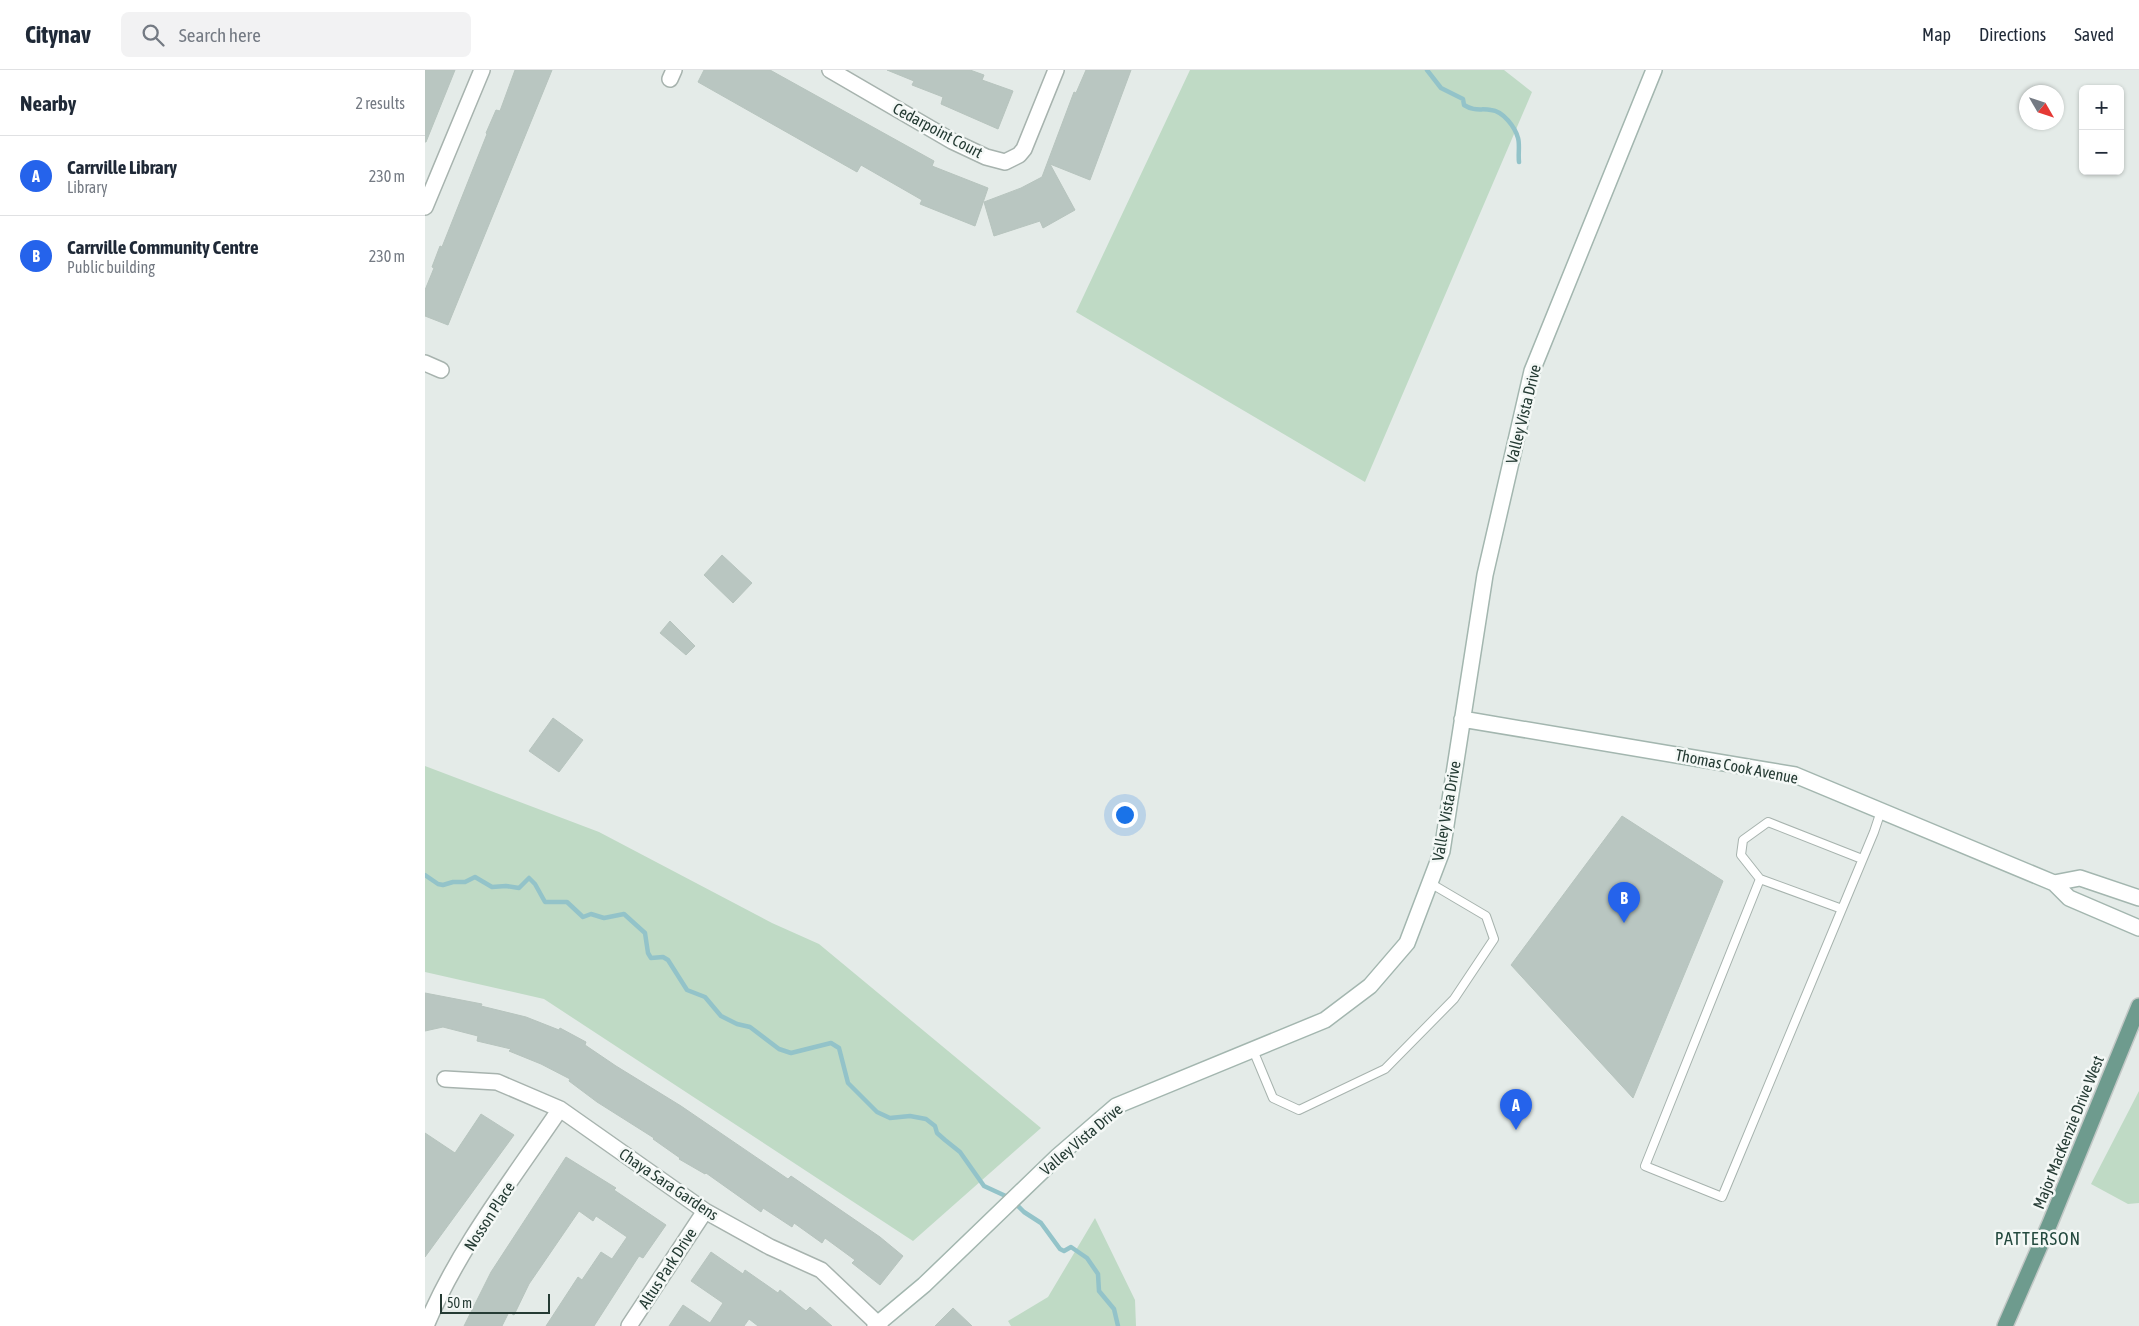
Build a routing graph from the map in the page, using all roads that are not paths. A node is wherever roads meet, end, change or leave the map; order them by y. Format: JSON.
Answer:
{"nodes":[{"id":1,"x":482,"y":70,"type":"edge"},
{"id":2,"x":830,"y":70,"type":"edge"},
{"id":3,"x":1056,"y":70,"type":"edge"},
{"id":4,"x":1654,"y":70,"type":"edge"},
{"id":5,"x":425,"y":207,"type":"edge"},
{"id":6,"x":425,"y":363,"type":"edge"},
{"id":7,"x":441,"y":370,"type":"dead end"},
{"id":8,"x":1462,"y":719,"type":"junction"},
{"id":9,"x":1881,"y":811,"type":"junction"},
{"id":10,"x":1863,"y":859,"type":"junction"},
{"id":11,"x":1760,"y":879,"type":"junction"},
{"id":12,"x":2054,"y":883,"type":"junction"},
{"id":13,"x":1430,"y":884,"type":"junction"},
{"id":14,"x":2139,"y":898,"type":"edge"},
{"id":15,"x":1842,"y":910,"type":"junction"},
{"id":16,"x":2139,"y":928,"type":"edge"},
{"id":17,"x":2139,"y":1006,"type":"edge"},
{"id":18,"x":1253,"y":1050,"type":"junction"},
{"id":19,"x":445,"y":1079,"type":"dead end"},
{"id":20,"x":560,"y":1109,"type":"junction"},
{"id":21,"x":705,"y":1210,"type":"junction"},
{"id":22,"x":877,"y":1325,"type":"edge"},
{"id":23,"x":426,"y":1326,"type":"edge"},
{"id":24,"x":629,"y":1326,"type":"edge"},
{"id":25,"x":2005,"y":1326,"type":"edge"}],
"edges":[{"from":1,"to":5,"type":"street"},
{"from":2,"to":3,"type":"street","name":"Cedarpoint Court"},
{"from":4,"to":8,"type":"street","name":"Valley Vista Drive"},
{"from":6,"to":7,"type":"street"},
{"from":8,"to":9,"type":"street","name":"Thomas Cook Avenue"},
{"from":8,"to":13,"type":"street","name":"Valley Vista Drive"},
{"from":9,"to":10,"type":"lane"},
{"from":9,"to":12,"type":"street","name":"Thomas Cook Avenue"},
{"from":10,"to":11,"type":"lane"},
{"from":10,"to":15,"type":"lane"},
{"from":11,"to":15,"type":"lane"},
{"from":11,"to":15,"type":"lane"},
{"from":12,"to":14,"type":"street"},
{"from":12,"to":16,"type":"street","name":"Thomas Cook Avenue"},
{"from":13,"to":18,"type":"street","name":"Valley Vista Drive"},
{"from":13,"to":18,"type":"lane"},
{"from":17,"to":25,"type":"main road","name":"Major MacKenzie Drive West"},
{"from":18,"to":22,"type":"street","name":"Valley Vista Drive"},
{"from":19,"to":20,"type":"street","name":"Chaya Sara Gardens"},
{"from":20,"to":21,"type":"street","name":"Chaya Sara Gardens"},
{"from":20,"to":23,"type":"street","name":"Nosson Place"},
{"from":21,"to":22,"type":"street","name":"Chaya Sara Gardens"},
{"from":21,"to":24,"type":"street","name":"Altus Park Drive"}]}
